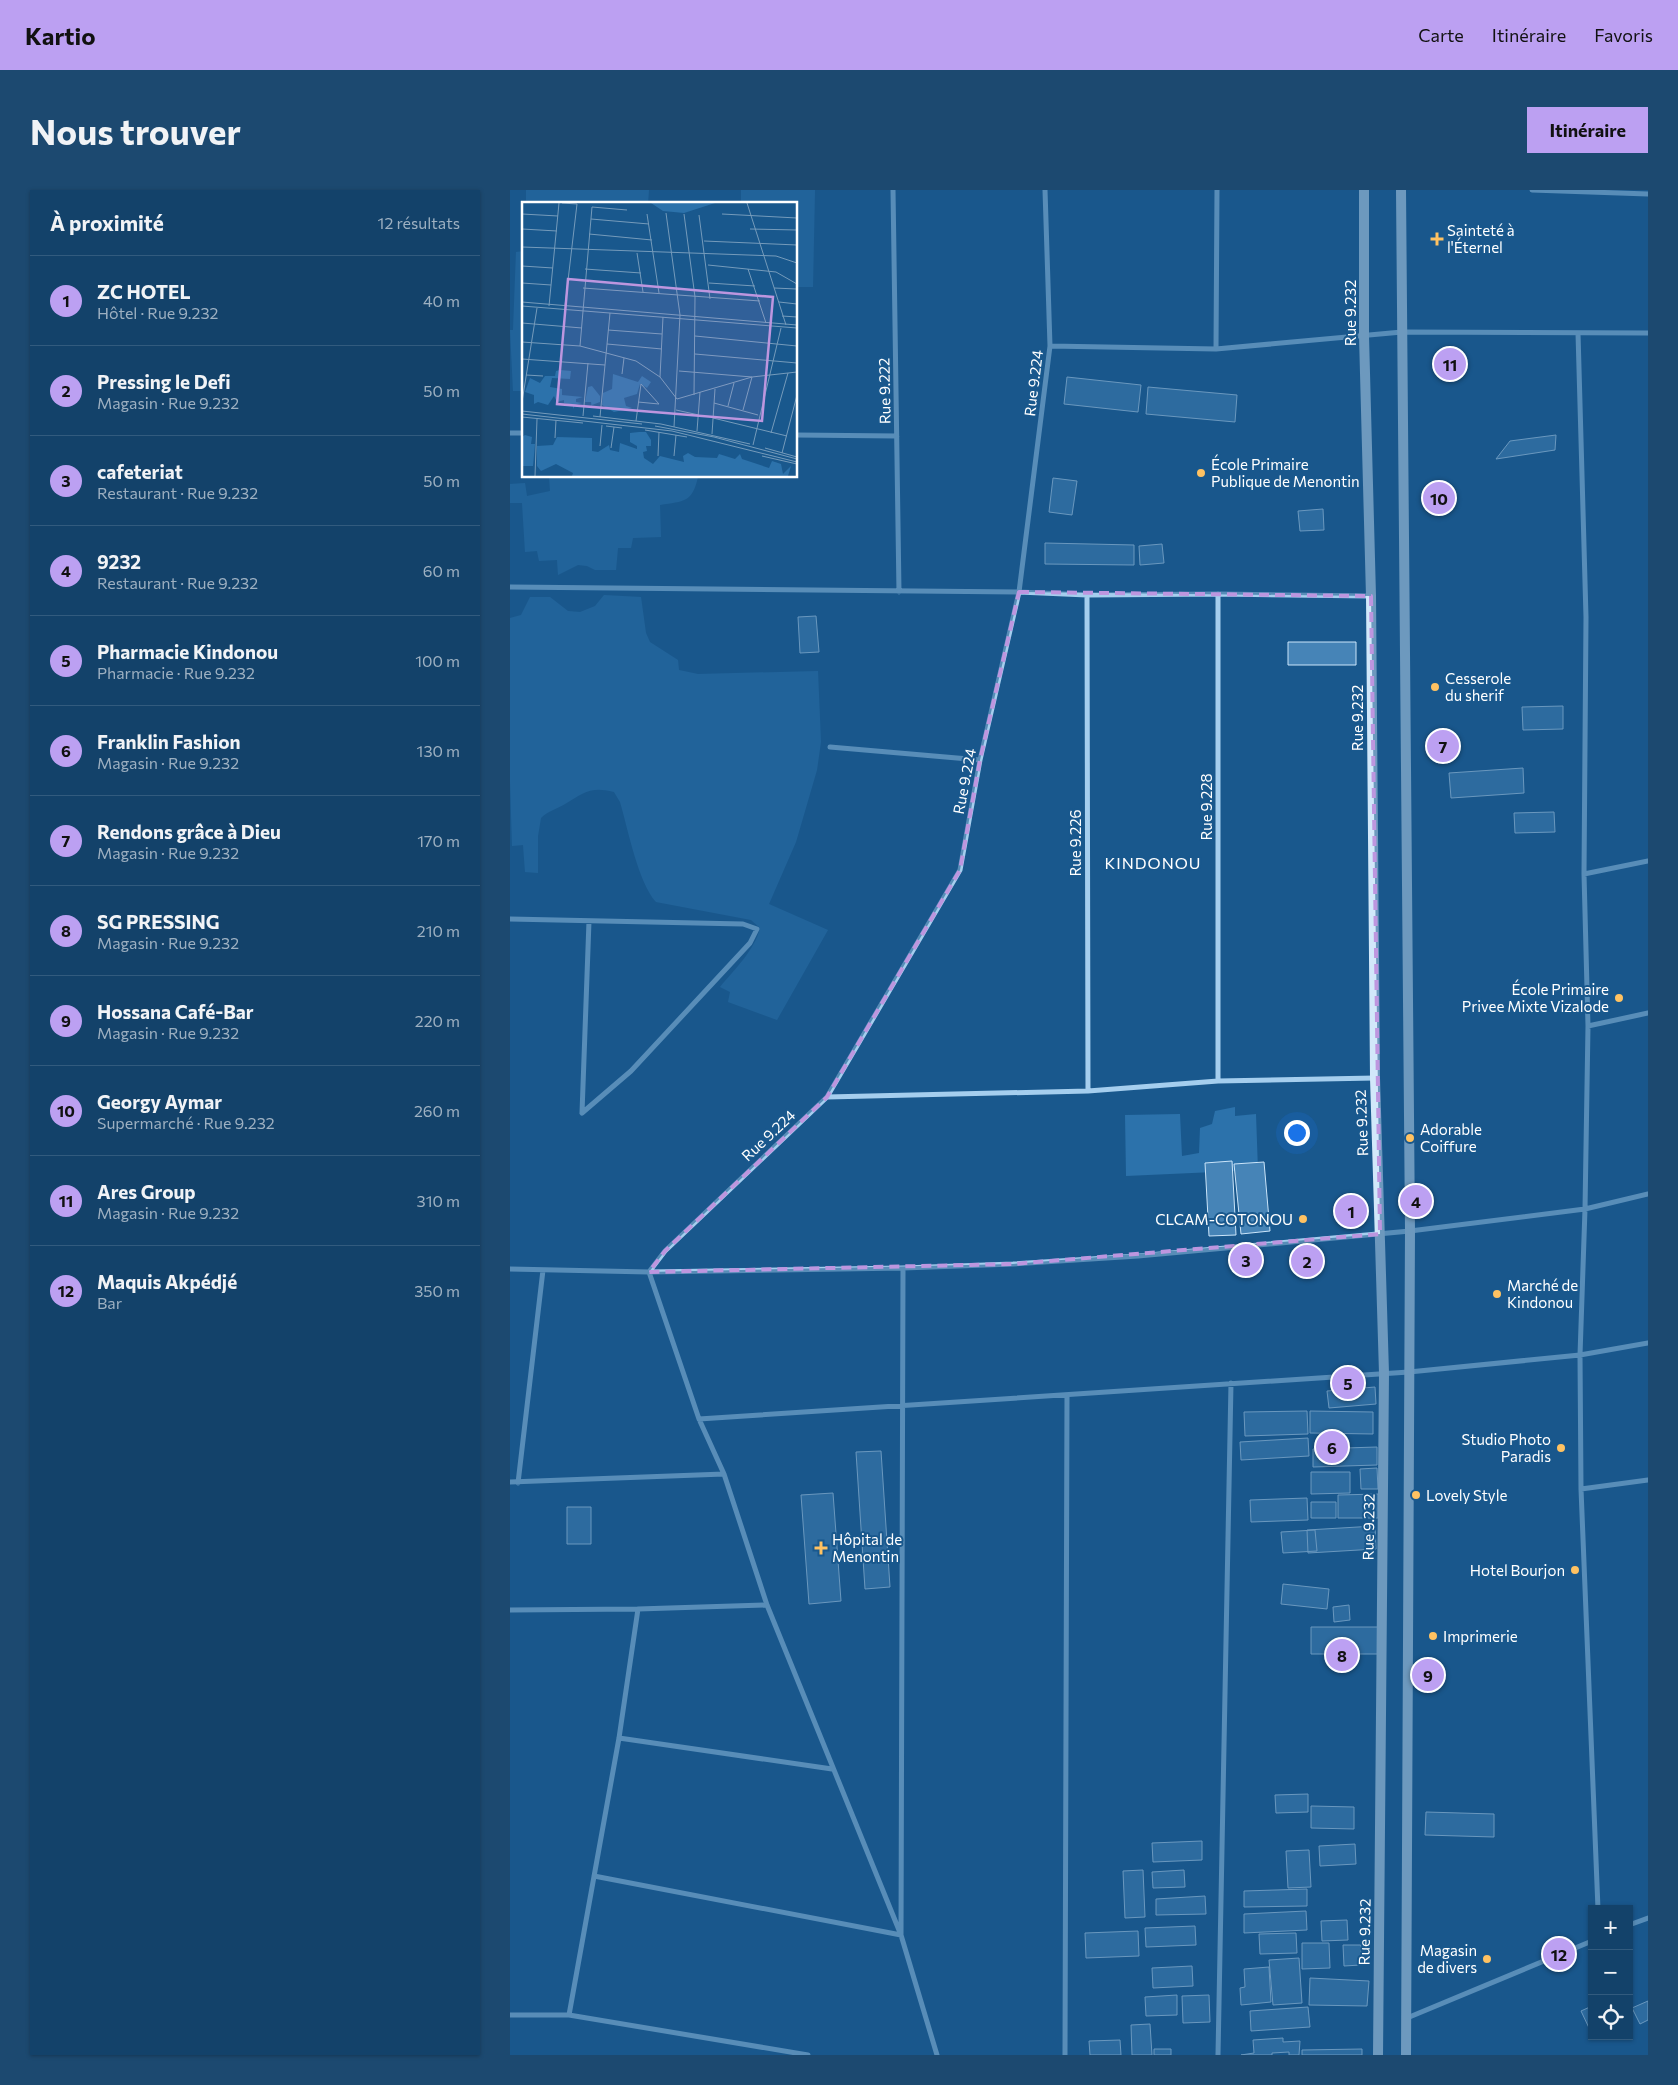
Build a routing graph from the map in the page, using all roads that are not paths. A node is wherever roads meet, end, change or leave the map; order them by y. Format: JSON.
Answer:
{"nodes":[{"id":1,"x":893,"y":190,"type":"edge"},
{"id":2,"x":1045,"y":190,"type":"edge"},
{"id":3,"x":1216,"y":190,"type":"edge"},
{"id":4,"x":1364,"y":190,"type":"edge"},
{"id":5,"x":1401,"y":190,"type":"edge"},
{"id":6,"x":1532,"y":190,"type":"edge"},
{"id":7,"x":1648,"y":194,"type":"edge"},
{"id":8,"x":1402,"y":332,"type":"junction"},
{"id":9,"x":1578,"y":333,"type":"junction"},
{"id":10,"x":1648,"y":333,"type":"edge"},
{"id":11,"x":1364,"y":336,"type":"junction"},
{"id":12,"x":1050,"y":346,"type":"junction"},
{"id":13,"x":1216,"y":349,"type":"junction"},
{"id":14,"x":798,"y":435,"type":"edge"},
{"id":15,"x":897,"y":436,"type":"junction"},
{"id":16,"x":510,"y":587,"type":"edge"},
{"id":17,"x":899,"y":592,"type":"junction"},
{"id":18,"x":1019,"y":592,"type":"junction"},
{"id":19,"x":1218,"y":594,"type":"junction"},
{"id":20,"x":1087,"y":595,"type":"junction"},
{"id":21,"x":1371,"y":596,"type":"junction"},
{"id":22,"x":830,"y":746,"type":"dead end"},
{"id":23,"x":980,"y":760,"type":"junction"},
{"id":24,"x":1648,"y":861,"type":"edge"},
{"id":25,"x":1584,"y":874,"type":"junction"},
{"id":26,"x":510,"y":918,"type":"edge"},
{"id":27,"x":589,"y":920,"type":"junction"},
{"id":28,"x":1648,"y":1013,"type":"edge"},
{"id":29,"x":1588,"y":1026,"type":"junction"},
{"id":30,"x":1375,"y":1078,"type":"junction"},
{"id":31,"x":1218,"y":1081,"type":"junction"},
{"id":32,"x":1088,"y":1090,"type":"junction"},
{"id":33,"x":827,"y":1097,"type":"junction"},
{"id":34,"x":1648,"y":1194,"type":"edge"},
{"id":35,"x":1585,"y":1208,"type":"junction"},
{"id":36,"x":1410,"y":1230,"type":"junction"},
{"id":37,"x":1380,"y":1234,"type":"junction"},
{"id":38,"x":904,"y":1268,"type":"junction"},
{"id":39,"x":510,"y":1269,"type":"edge"},
{"id":40,"x":543,"y":1270,"type":"junction"},
{"id":41,"x":650,"y":1272,"type":"junction"},
{"id":42,"x":1648,"y":1344,"type":"edge"},
{"id":43,"x":1580,"y":1355,"type":"junction"},
{"id":44,"x":1409,"y":1372,"type":"junction"},
{"id":45,"x":1384,"y":1373,"type":"junction"},
{"id":46,"x":1232,"y":1383,"type":"junction"},
{"id":47,"x":1067,"y":1395,"type":"junction"},
{"id":48,"x":903,"y":1406,"type":"junction"},
{"id":49,"x":699,"y":1419,"type":"junction"},
{"id":50,"x":724,"y":1474,"type":"junction"},
{"id":51,"x":1648,"y":1480,"type":"edge"},
{"id":52,"x":510,"y":1482,"type":"edge"},
{"id":53,"x":518,"y":1482,"type":"junction"},
{"id":54,"x":1581,"y":1489,"type":"junction"},
{"id":55,"x":767,"y":1605,"type":"junction"},
{"id":56,"x":510,"y":1610,"type":"edge"},
{"id":57,"x":638,"y":1610,"type":"junction"},
{"id":58,"x":619,"y":1738,"type":"junction"},
{"id":59,"x":832,"y":1769,"type":"junction"},
{"id":60,"x":594,"y":1876,"type":"junction"},
{"id":61,"x":1598,"y":1905,"type":"edge"},
{"id":62,"x":1648,"y":1918,"type":"edge"},
{"id":63,"x":1633,"y":1924,"type":"edge"},
{"id":64,"x":901,"y":1935,"type":"junction"},
{"id":65,"x":1588,"y":1943,"type":"edge"},
{"id":66,"x":510,"y":2014,"type":"edge"},
{"id":67,"x":569,"y":2015,"type":"junction"},
{"id":68,"x":1406,"y":2018,"type":"junction"},
{"id":69,"x":808,"y":2055,"type":"edge"},
{"id":70,"x":936,"y":2055,"type":"edge"},
{"id":71,"x":1065,"y":2055,"type":"edge"},
{"id":72,"x":1218,"y":2055,"type":"edge"},
{"id":73,"x":1378,"y":2055,"type":"edge"},
{"id":74,"x":1406,"y":2055,"type":"edge"}],
"edges":[{"from":1,"to":15,"type":"street","name":"Rue 9.222"},
{"from":2,"to":12,"type":"street","name":"Rue 9.224"},
{"from":3,"to":13,"type":"street"},
{"from":4,"to":11,"type":"street","name":"Rue 9.232"},
{"from":5,"to":8,"type":"street"},
{"from":6,"to":7,"type":"street"},
{"from":8,"to":9,"type":"street"},
{"from":8,"to":11,"type":"street"},
{"from":8,"to":36,"type":"street"},
{"from":9,"to":10,"type":"street"},
{"from":9,"to":25,"type":"street"},
{"from":11,"to":13,"type":"street"},
{"from":11,"to":21,"type":"street","name":"Rue 9.232"},
{"from":12,"to":13,"type":"street"},
{"from":12,"to":18,"type":"street","name":"Rue 9.224"},
{"from":14,"to":15,"type":"street"},
{"from":15,"to":17,"type":"street","name":"Rue 9.222"},
{"from":16,"to":17,"type":"street"},
{"from":17,"to":18,"type":"street"},
{"from":18,"to":20,"type":"street"},
{"from":18,"to":23,"type":"street","name":"Rue 9.224"},
{"from":19,"to":20,"type":"street"},
{"from":19,"to":21,"type":"street"},
{"from":19,"to":31,"type":"street","name":"Rue 9.228"},
{"from":20,"to":32,"type":"street","name":"Rue 9.226"},
{"from":21,"to":30,"type":"street","name":"Rue 9.232"},
{"from":22,"to":23,"type":"street"},
{"from":23,"to":33,"type":"street","name":"Rue 9.224"},
{"from":24,"to":25,"type":"street"},
{"from":25,"to":29,"type":"street"},
{"from":26,"to":27,"type":"street"},
{"from":27,"to":27,"type":"street"},
{"from":28,"to":29,"type":"street"},
{"from":29,"to":35,"type":"street"},
{"from":30,"to":31,"type":"street"},
{"from":30,"to":37,"type":"street","name":"Rue 9.232"},
{"from":31,"to":32,"type":"street"},
{"from":32,"to":33,"type":"street"},
{"from":33,"to":41,"type":"street","name":"Rue 9.224"},
{"from":34,"to":35,"type":"street"},
{"from":35,"to":36,"type":"street"},
{"from":35,"to":43,"type":"street"},
{"from":36,"to":37,"type":"street"},
{"from":36,"to":44,"type":"street"},
{"from":37,"to":38,"type":"street"},
{"from":37,"to":45,"type":"street","name":"Rue 9.232"},
{"from":38,"to":41,"type":"street"},
{"from":38,"to":48,"type":"street"},
{"from":39,"to":40,"type":"street"},
{"from":40,"to":41,"type":"street"},
{"from":40,"to":53,"type":"street"},
{"from":41,"to":49,"type":"street"},
{"from":42,"to":43,"type":"street"},
{"from":43,"to":44,"type":"street"},
{"from":43,"to":54,"type":"street"},
{"from":44,"to":45,"type":"street"},
{"from":44,"to":68,"type":"street"},
{"from":45,"to":46,"type":"street"},
{"from":45,"to":73,"type":"street","name":"Rue 9.232"},
{"from":46,"to":47,"type":"street"},
{"from":46,"to":72,"type":"street"},
{"from":47,"to":48,"type":"street"},
{"from":47,"to":71,"type":"street"},
{"from":48,"to":49,"type":"street"},
{"from":48,"to":64,"type":"street"},
{"from":49,"to":50,"type":"street"},
{"from":50,"to":53,"type":"street"},
{"from":50,"to":55,"type":"street"},
{"from":51,"to":54,"type":"street"},
{"from":52,"to":53,"type":"street"},
{"from":54,"to":61,"type":"street"},
{"from":55,"to":57,"type":"street"},
{"from":55,"to":59,"type":"street"},
{"from":56,"to":57,"type":"street"},
{"from":57,"to":58,"type":"street"},
{"from":58,"to":59,"type":"street"},
{"from":58,"to":60,"type":"street"},
{"from":59,"to":64,"type":"street"},
{"from":60,"to":64,"type":"street"},
{"from":60,"to":67,"type":"street"},
{"from":62,"to":63,"type":"street"},
{"from":64,"to":70,"type":"street"},
{"from":65,"to":68,"type":"street"},
{"from":66,"to":67,"type":"street"},
{"from":67,"to":69,"type":"street"},
{"from":68,"to":74,"type":"street"}]}
